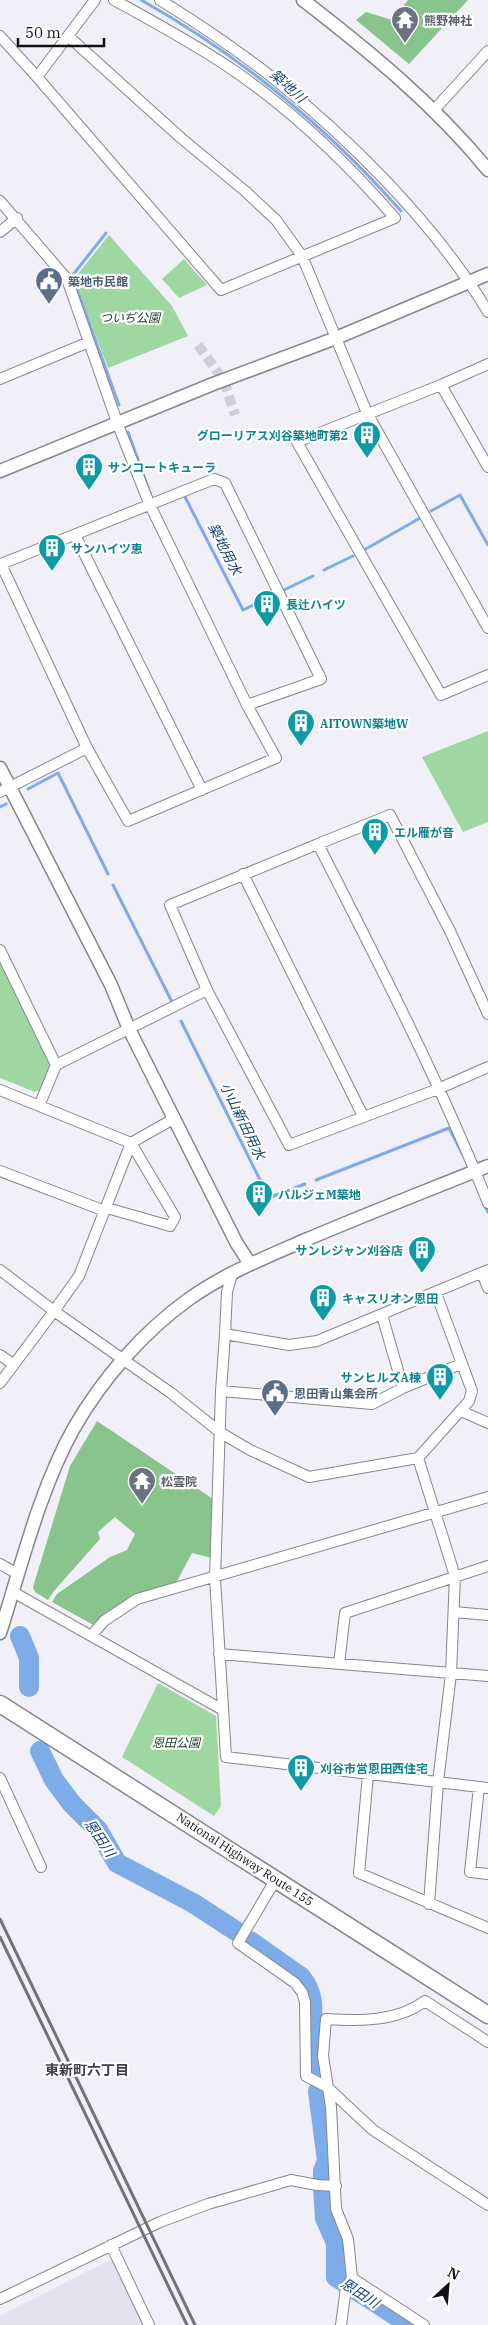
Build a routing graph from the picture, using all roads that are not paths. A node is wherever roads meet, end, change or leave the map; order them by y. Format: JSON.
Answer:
{"nodes":[{"id":1,"x":95,"y":0,"type":"edge"},
{"id":2,"x":114,"y":0,"type":"edge"},
{"id":3,"x":160,"y":0,"type":"edge"},
{"id":4,"x":302,"y":0,"type":"edge"},
{"id":5,"x":0,"y":36,"type":"edge"},
{"id":6,"x":68,"y":36,"type":"junction"},
{"id":7,"x":488,"y":51,"type":"edge"},
{"id":8,"x":37,"y":77,"type":"junction"},
{"id":9,"x":434,"y":110,"type":"junction"},
{"id":10,"x":488,"y":170,"type":"edge"},
{"id":11,"x":0,"y":201,"type":"edge"},
{"id":12,"x":17,"y":218,"type":"junction"},
{"id":13,"x":0,"y":232,"type":"edge"},
{"id":14,"x":302,"y":256,"type":"junction"},
{"id":15,"x":488,"y":274,"type":"edge"},
{"id":16,"x":470,"y":281,"type":"junction"},
{"id":17,"x":488,"y":312,"type":"edge"},
{"id":18,"x":336,"y":338,"type":"junction"},
{"id":19,"x":89,"y":342,"type":"junction"},
{"id":20,"x":488,"y":364,"type":"edge"},
{"id":21,"x":0,"y":379,"type":"edge"},
{"id":22,"x":442,"y":385,"type":"junction"},
{"id":23,"x":367,"y":413,"type":"junction"},
{"id":24,"x":118,"y":425,"type":"junction"},
{"id":25,"x":488,"y":467,"type":"edge"},
{"id":26,"x":1,"y":470,"type":"edge"},
{"id":27,"x":148,"y":504,"type":"junction"},
{"id":28,"x":75,"y":535,"type":"junction"},
{"id":29,"x":488,"y":628,"type":"edge"},
{"id":30,"x":488,"y":675,"type":"edge"},
{"id":31,"x":247,"y":705,"type":"junction"},
{"id":32,"x":87,"y":748,"type":"junction"},
{"id":33,"x":0,"y":768,"type":"edge"},
{"id":34,"x":5,"y":790,"type":"edge"},
{"id":35,"x":202,"y":790,"type":"junction"},
{"id":36,"x":318,"y":844,"type":"junction"},
{"id":37,"x":243,"y":874,"type":"junction"},
{"id":38,"x":0,"y":950,"type":"edge"},
{"id":39,"x":207,"y":990,"type":"junction"},
{"id":40,"x":488,"y":1014,"type":"edge"},
{"id":41,"x":129,"y":1029,"type":"junction"},
{"id":42,"x":56,"y":1065,"type":"junction"},
{"id":43,"x":488,"y":1067,"type":"edge"},
{"id":44,"x":438,"y":1089,"type":"junction"},
{"id":45,"x":0,"y":1090,"type":"edge"},
{"id":46,"x":39,"y":1106,"type":"junction"},
{"id":47,"x":363,"y":1116,"type":"junction"},
{"id":48,"x":175,"y":1118,"type":"junction"},
{"id":49,"x":130,"y":1143,"type":"junction"},
{"id":50,"x":488,"y":1166,"type":"edge"},
{"id":51,"x":0,"y":1171,"type":"edge"},
{"id":52,"x":474,"y":1172,"type":"junction"},
{"id":53,"x":488,"y":1203,"type":"edge"},
{"id":54,"x":106,"y":1210,"type":"junction"},
{"id":55,"x":250,"y":1264,"type":"junction"},
{"id":56,"x":0,"y":1270,"type":"edge"},
{"id":57,"x":485,"y":1272,"type":"edge"},
{"id":58,"x":232,"y":1274,"type":"junction"},
{"id":59,"x":488,"y":1288,"type":"edge"},
{"id":60,"x":436,"y":1293,"type":"junction"},
{"id":61,"x":54,"y":1311,"type":"junction"},
{"id":62,"x":382,"y":1315,"type":"junction"},
{"id":63,"x":225,"y":1334,"type":"junction"},
{"id":64,"x":0,"y":1355,"type":"edge"},
{"id":65,"x":123,"y":1360,"type":"junction"},
{"id":66,"x":13,"y":1364,"type":"junction"},
{"id":67,"x":461,"y":1364,"type":"junction"},
{"id":68,"x":0,"y":1383,"type":"edge"},
{"id":69,"x":403,"y":1388,"type":"junction"},
{"id":70,"x":221,"y":1391,"type":"junction"},
{"id":71,"x":461,"y":1411,"type":"junction"},
{"id":72,"x":488,"y":1422,"type":"edge"},
{"id":73,"x":221,"y":1433,"type":"junction"},
{"id":74,"x":418,"y":1458,"type":"junction"},
{"id":75,"x":488,"y":1497,"type":"edge"},
{"id":76,"x":435,"y":1513,"type":"junction"},
{"id":77,"x":0,"y":1564,"type":"edge"},
{"id":78,"x":488,"y":1566,"type":"edge"},
{"id":79,"x":18,"y":1574,"type":"junction"},
{"id":80,"x":455,"y":1576,"type":"junction"},
{"id":81,"x":215,"y":1578,"type":"junction"},
{"id":82,"x":13,"y":1592,"type":"junction"},
{"id":83,"x":454,"y":1612,"type":"junction"},
{"id":84,"x":488,"y":1614,"type":"edge"},
{"id":85,"x":0,"y":1633,"type":"edge"},
{"id":86,"x":92,"y":1635,"type":"junction"},
{"id":87,"x":219,"y":1654,"type":"junction"},
{"id":88,"x":339,"y":1664,"type":"junction"},
{"id":89,"x":451,"y":1674,"type":"junction"},
{"id":90,"x":488,"y":1676,"type":"edge"},
{"id":91,"x":0,"y":1704,"type":"edge"},
{"id":92,"x":223,"y":1710,"type":"junction"},
{"id":93,"x":368,"y":1775,"type":"junction"},
{"id":94,"x":0,"y":1778,"type":"edge"},
{"id":95,"x":438,"y":1782,"type":"junction"},
{"id":96,"x":483,"y":1788,"type":"edge"},
{"id":97,"x":41,"y":1867,"type":"dead end"},
{"id":98,"x":488,"y":1874,"type":"edge"},
{"id":99,"x":276,"y":1879,"type":"junction"},
{"id":100,"x":429,"y":1904,"type":"junction"},
{"id":101,"x":488,"y":1928,"type":"edge"},
{"id":102,"x":488,"y":2015,"type":"edge"},
{"id":103,"x":488,"y":2042,"type":"edge"},
{"id":104,"x":327,"y":2087,"type":"junction"},
{"id":105,"x":336,"y":2186,"type":"junction"},
{"id":106,"x":488,"y":2205,"type":"edge"},
{"id":107,"x":110,"y":2245,"type":"junction"},
{"id":108,"x":350,"y":2282,"type":"junction"},
{"id":109,"x":0,"y":2299,"type":"edge"},
{"id":110,"x":149,"y":2325,"type":"edge"},
{"id":111,"x":341,"y":2325,"type":"edge"},
{"id":112,"x":424,"y":2325,"type":"edge"}],
"edges":[{"from":1,"to":6,"type":"street"},
{"from":2,"to":14,"type":"street"},
{"from":3,"to":16,"type":"street"},
{"from":4,"to":9,"type":"street"},
{"from":5,"to":8,"type":"street"},
{"from":6,"to":8,"type":"street"},
{"from":6,"to":14,"type":"street"},
{"from":7,"to":9,"type":"street"},
{"from":8,"to":14,"type":"street"},
{"from":9,"to":10,"type":"street"},
{"from":11,"to":12,"type":"street"},
{"from":12,"to":13,"type":"street"},
{"from":12,"to":19,"type":"street"},
{"from":14,"to":18,"type":"street"},
{"from":15,"to":16,"type":"street"},
{"from":16,"to":17,"type":"street"},
{"from":16,"to":18,"type":"street"},
{"from":18,"to":23,"type":"street"},
{"from":18,"to":24,"type":"street"},
{"from":19,"to":21,"type":"street"},
{"from":19,"to":24,"type":"street"},
{"from":20,"to":22,"type":"street"},
{"from":22,"to":23,"type":"street"},
{"from":22,"to":25,"type":"street"},
{"from":23,"to":29,"type":"street"},
{"from":23,"to":30,"type":"street"},
{"from":24,"to":26,"type":"street"},
{"from":24,"to":27,"type":"street"},
{"from":27,"to":28,"type":"street"},
{"from":27,"to":31,"type":"street"},
{"from":27,"to":31,"type":"street"},
{"from":28,"to":32,"type":"street"},
{"from":28,"to":35,"type":"street"},
{"from":31,"to":35,"type":"street"},
{"from":32,"to":34,"type":"street"},
{"from":32,"to":35,"type":"street"},
{"from":33,"to":34,"type":"street"},
{"from":34,"to":41,"type":"street"},
{"from":36,"to":37,"type":"street"},
{"from":36,"to":40,"type":"street"},
{"from":36,"to":44,"type":"street"},
{"from":37,"to":39,"type":"street"},
{"from":37,"to":47,"type":"street"},
{"from":38,"to":42,"type":"street"},
{"from":39,"to":41,"type":"street"},
{"from":39,"to":47,"type":"street"},
{"from":41,"to":42,"type":"street"},
{"from":41,"to":48,"type":"street"},
{"from":42,"to":46,"type":"street"},
{"from":43,"to":44,"type":"street"},
{"from":44,"to":47,"type":"street"},
{"from":44,"to":52,"type":"street"},
{"from":45,"to":46,"type":"street"},
{"from":46,"to":49,"type":"street"},
{"from":48,"to":49,"type":"street"},
{"from":48,"to":55,"type":"street"},
{"from":49,"to":54,"type":"street"},
{"from":49,"to":54,"type":"street"},
{"from":50,"to":52,"type":"street"},
{"from":51,"to":54,"type":"street"},
{"from":52,"to":53,"type":"street"},
{"from":52,"to":55,"type":"street"},
{"from":54,"to":61,"type":"street"},
{"from":55,"to":58,"type":"street"},
{"from":56,"to":61,"type":"street"},
{"from":57,"to":59,"type":"street"},
{"from":57,"to":60,"type":"street"},
{"from":58,"to":63,"type":"street"},
{"from":58,"to":65,"type":"street"},
{"from":60,"to":62,"type":"street"},
{"from":60,"to":67,"type":"street"},
{"from":61,"to":65,"type":"street"},
{"from":61,"to":66,"type":"street"},
{"from":62,"to":63,"type":"street"},
{"from":62,"to":69,"type":"street"},
{"from":63,"to":70,"type":"street"},
{"from":64,"to":66,"type":"street"},
{"from":65,"to":73,"type":"street"},
{"from":65,"to":79,"type":"street"},
{"from":66,"to":68,"type":"street"},
{"from":67,"to":69,"type":"street"},
{"from":67,"to":71,"type":"street"},
{"from":69,"to":70,"type":"street"},
{"from":70,"to":73,"type":"street"},
{"from":71,"to":72,"type":"street"},
{"from":71,"to":74,"type":"street"},
{"from":73,"to":74,"type":"street"},
{"from":73,"to":81,"type":"street"},
{"from":74,"to":76,"type":"street"},
{"from":75,"to":76,"type":"street"},
{"from":76,"to":80,"type":"street"},
{"from":76,"to":81,"type":"street"},
{"from":77,"to":79,"type":"street"},
{"from":78,"to":80,"type":"street"},
{"from":79,"to":82,"type":"street"},
{"from":80,"to":83,"type":"street"},
{"from":80,"to":88,"type":"street"},
{"from":81,"to":86,"type":"street"},
{"from":81,"to":87,"type":"street"},
{"from":82,"to":85,"type":"street"},
{"from":82,"to":86,"type":"street"},
{"from":83,"to":84,"type":"street"},
{"from":83,"to":89,"type":"street"},
{"from":86,"to":92,"type":"street"},
{"from":87,"to":88,"type":"street"},
{"from":87,"to":92,"type":"street"},
{"from":88,"to":89,"type":"street"},
{"from":89,"to":90,"type":"street"},
{"from":89,"to":95,"type":"street"},
{"from":91,"to":99,"type":"highway","name":"National Highway Route 155"},
{"from":92,"to":93,"type":"street"},
{"from":93,"to":95,"type":"street"},
{"from":93,"to":100,"type":"street"},
{"from":94,"to":97,"type":"street"},
{"from":95,"to":96,"type":"street"},
{"from":95,"to":100,"type":"street"},
{"from":96,"to":98,"type":"street"},
{"from":99,"to":102,"type":"highway","name":"National Highway Route 155"},
{"from":99,"to":104,"type":"street"},
{"from":100,"to":101,"type":"street"},
{"from":103,"to":104,"type":"street"},
{"from":104,"to":105,"type":"street"},
{"from":104,"to":106,"type":"street"},
{"from":105,"to":107,"type":"street"},
{"from":105,"to":108,"type":"street"},
{"from":107,"to":109,"type":"street"},
{"from":107,"to":110,"type":"street"},
{"from":108,"to":111,"type":"street"},
{"from":108,"to":112,"type":"street"}]}
